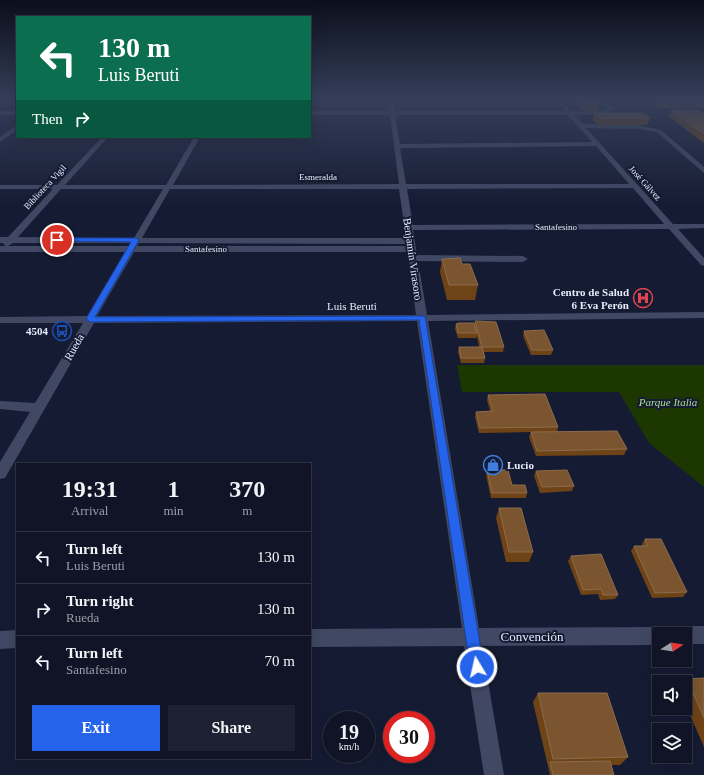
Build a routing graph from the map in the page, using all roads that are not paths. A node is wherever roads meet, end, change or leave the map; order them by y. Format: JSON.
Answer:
{"nodes":[{"id":1,"x":395,"y":134,"type":"edge"},
{"id":2,"x":589,"y":134,"type":"edge"},
{"id":3,"x":663,"y":134,"type":"edge"},
{"id":4,"x":104,"y":138,"type":"edge"},
{"id":5,"x":196,"y":138,"type":"edge"},
{"id":6,"x":598,"y":144,"type":"junction"},
{"id":7,"x":397,"y":146,"type":"junction"},
{"id":8,"x":704,"y":170,"type":"edge"},
{"id":9,"x":403,"y":186,"type":"junction"},
{"id":10,"x":635,"y":186,"type":"junction"},
{"id":11,"x":0,"y":187,"type":"edge"},
{"id":12,"x":59,"y":187,"type":"junction"},
{"id":13,"x":168,"y":187,"type":"junction"},
{"id":14,"x":671,"y":226,"type":"junction"},
{"id":15,"x":704,"y":226,"type":"edge"},
{"id":16,"x":409,"y":228,"type":"junction"},
{"id":17,"x":10,"y":240,"type":"junction"},
{"id":18,"x":136,"y":240,"type":"junction"},
{"id":19,"x":0,"y":247,"type":"edge"},
{"id":20,"x":130,"y":249,"type":"junction"},
{"id":21,"x":412,"y":249,"type":"junction"},
{"id":22,"x":523,"y":259,"type":"dead end"},
{"id":23,"x":704,"y":263,"type":"edge"},
{"id":24,"x":704,"y":315,"type":"edge"},
{"id":25,"x":422,"y":318,"type":"junction"},
{"id":26,"x":90,"y":319,"type":"junction"},
{"id":27,"x":0,"y":320,"type":"edge"},
{"id":28,"x":0,"y":405,"type":"edge"},
{"id":29,"x":38,"y":408,"type":"junction"},
{"id":30,"x":0,"y":474,"type":"edge"},
{"id":31,"x":704,"y":635,"type":"edge"},
{"id":32,"x":652,"y":636,"type":"edge"},
{"id":33,"x":692,"y":636,"type":"edge"},
{"id":34,"x":472,"y":637,"type":"junction"},
{"id":35,"x":311,"y":638,"type":"edge"},
{"id":36,"x":16,"y":639,"type":"edge"},
{"id":37,"x":0,"y":640,"type":"edge"},
{"id":38,"x":494,"y":775,"type":"edge"}],
"edges":[{"from":1,"to":7,"type":"street","name":"Benjamín Virasoro"},
{"from":2,"to":6,"type":"street","name":"José Gálvez"},
{"from":3,"to":8,"type":"street"},
{"from":4,"to":12,"type":"street","name":"Biblioteca Vigil"},
{"from":5,"to":13,"type":"street","name":"Rueda"},
{"from":6,"to":7,"type":"street"},
{"from":6,"to":10,"type":"street","name":"José Gálvez"},
{"from":7,"to":9,"type":"street","name":"Benjamín Virasoro"},
{"from":9,"to":10,"type":"street","name":"Esmeralda"},
{"from":9,"to":13,"type":"street","name":"Esmeralda"},
{"from":9,"to":16,"type":"street","name":"Benjamín Virasoro"},
{"from":10,"to":14,"type":"street","name":"José Gálvez"},
{"from":11,"to":12,"type":"street","name":"Esmeralda"},
{"from":12,"to":13,"type":"street","name":"Esmeralda"},
{"from":12,"to":17,"type":"street","name":"Biblioteca Vigil"},
{"from":13,"to":18,"type":"street","name":"Rueda"},
{"from":14,"to":15,"type":"street","name":"Santafesino"},
{"from":14,"to":16,"type":"street","name":"Santafesino"},
{"from":14,"to":23,"type":"street","name":"José Gálvez"},
{"from":16,"to":21,"type":"street","name":"Benjamín Virasoro"},
{"from":17,"to":18,"type":"street","name":"Santafesino"},
{"from":17,"to":19,"type":"street","name":"Santafesino"},
{"from":18,"to":20,"type":"street","name":"Rueda"},
{"from":18,"to":21,"type":"street","name":"Santafesino"},
{"from":19,"to":20,"type":"street","name":"Santafesino"},
{"from":20,"to":21,"type":"street","name":"Santafesino"},
{"from":20,"to":26,"type":"street","name":"Rueda"},
{"from":21,"to":22,"type":"street","name":"Santafesino"},
{"from":21,"to":25,"type":"street","name":"Benjamín Virasoro"},
{"from":24,"to":25,"type":"street","name":"Luis Beruti"},
{"from":25,"to":26,"type":"street","name":"Luis Beruti"},
{"from":25,"to":34,"type":"street","name":"Benjamín Virasoro"},
{"from":26,"to":27,"type":"street","name":"Luis Beruti"},
{"from":26,"to":29,"type":"street","name":"Rueda"},
{"from":28,"to":29,"type":"street"},
{"from":29,"to":30,"type":"street","name":"Rueda"},
{"from":31,"to":33,"type":"street"},
{"from":32,"to":34,"type":"street","name":"Convención"},
{"from":34,"to":35,"type":"street","name":"Convención"},
{"from":34,"to":38,"type":"street","name":"Benjamín Virasoro"},
{"from":36,"to":37,"type":"street"}]}
